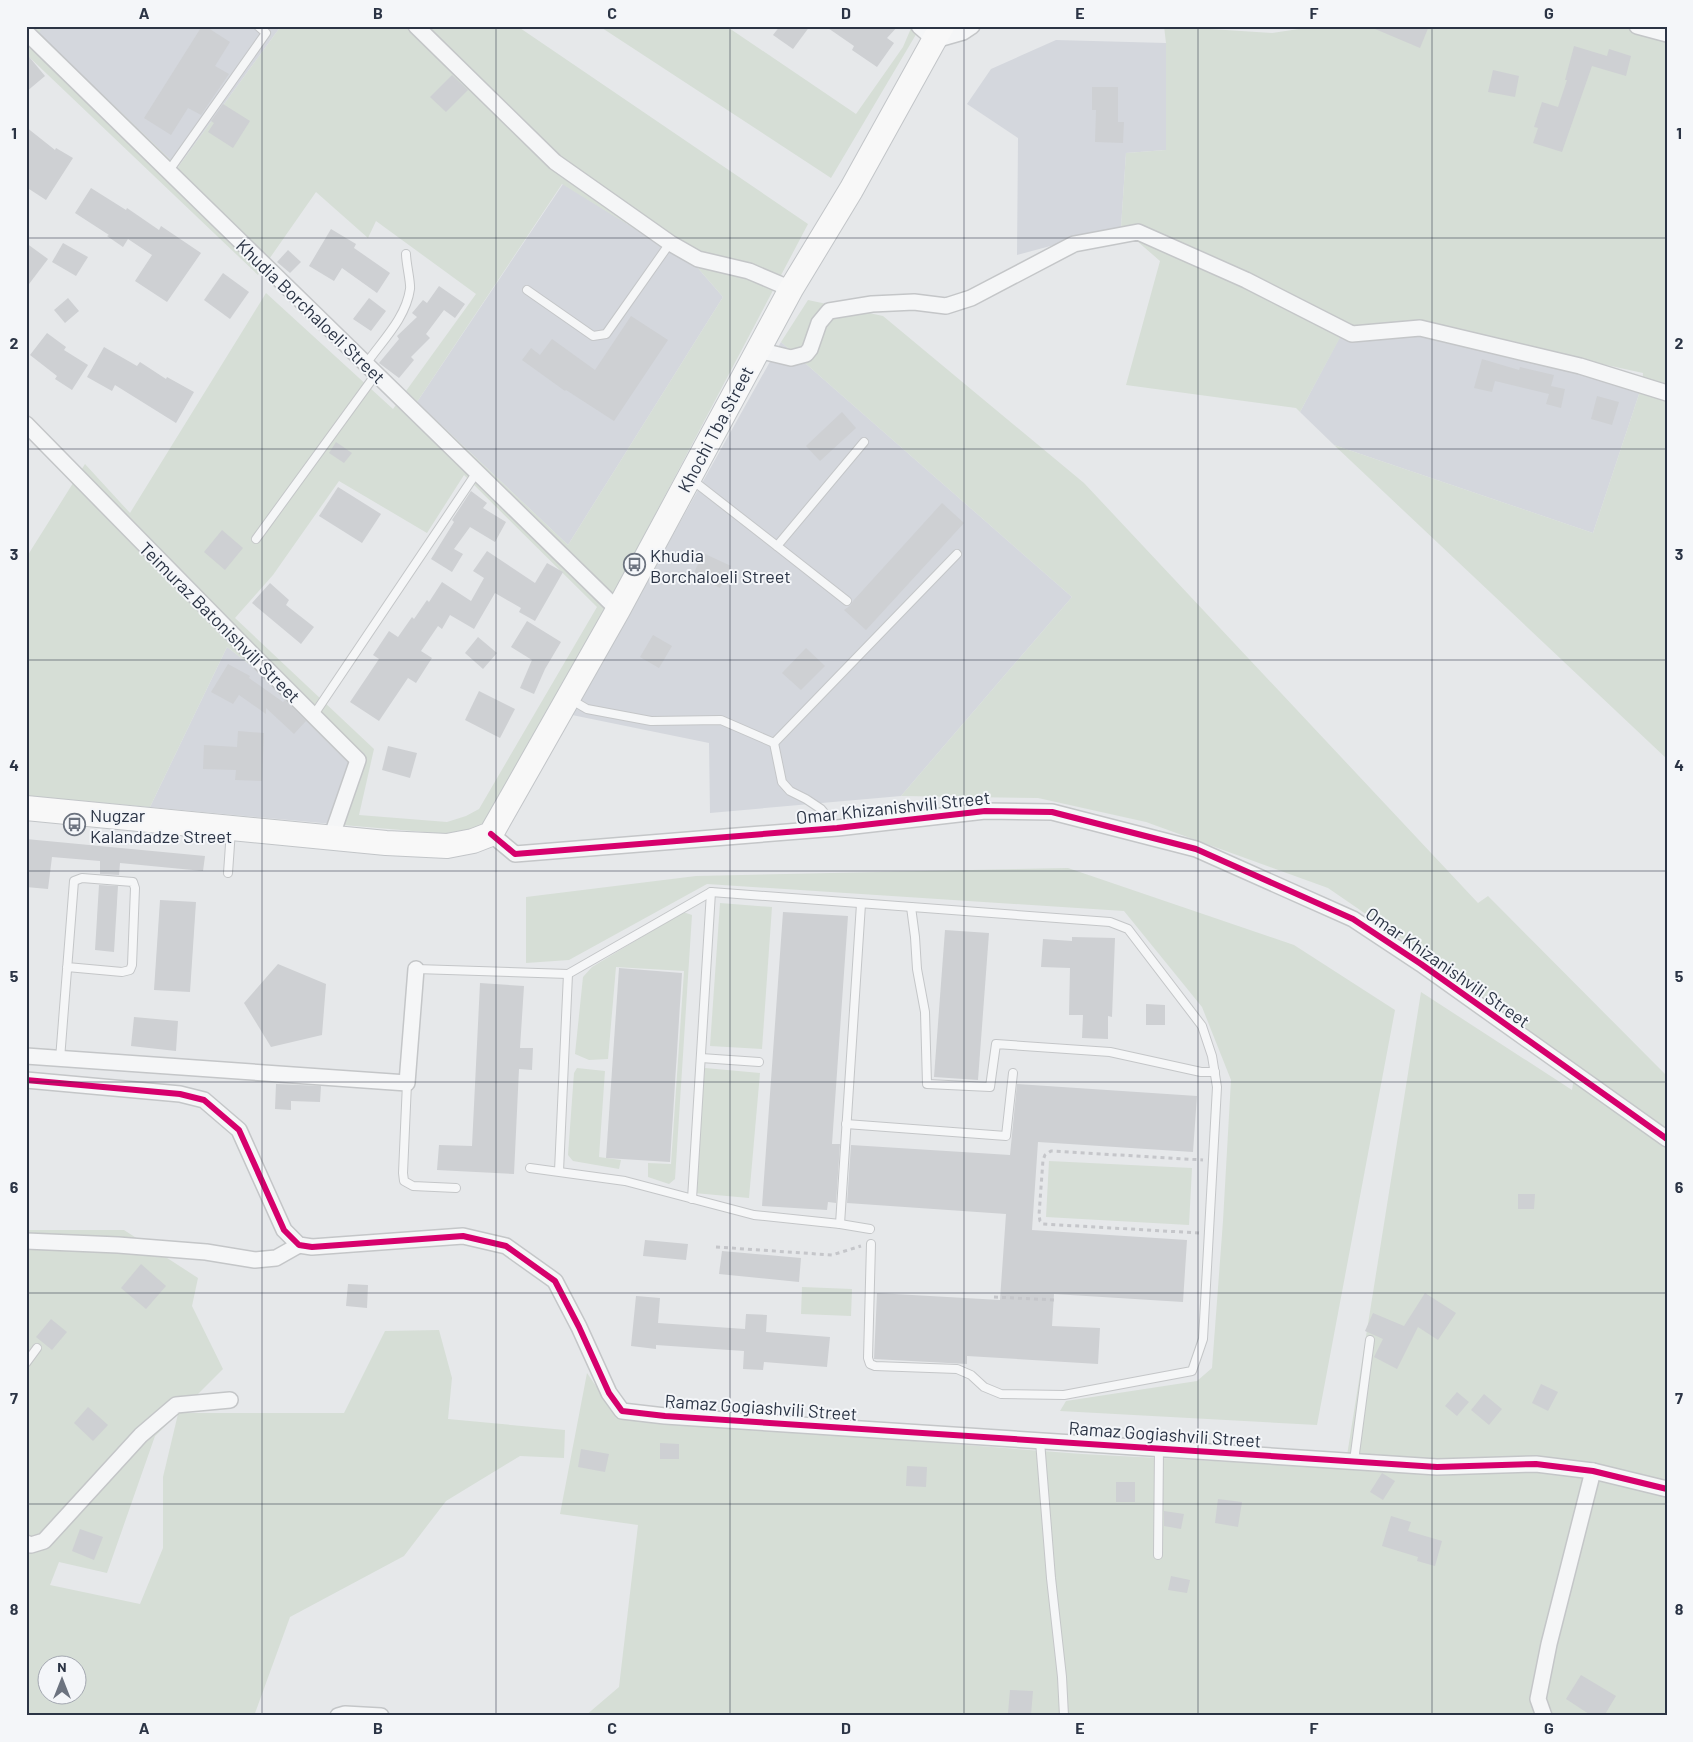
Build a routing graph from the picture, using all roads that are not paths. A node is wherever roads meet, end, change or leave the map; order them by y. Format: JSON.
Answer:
{"nodes":[{"id":1,"x":258,"y":26,"type":"edge"},
{"id":2,"x":416,"y":26,"type":"edge"},
{"id":3,"x":972,"y":26,"type":"edge"},
{"id":4,"x":1636,"y":26,"type":"edge"},
{"id":5,"x":932,"y":31,"type":"edge"},
{"id":6,"x":29,"y":33,"type":"edge"},
{"id":7,"x":1667,"y":34,"type":"edge"},
{"id":8,"x":168,"y":172,"type":"junction"},
{"id":9,"x":670,"y":244,"type":"junction"},
{"id":10,"x":406,"y":254,"type":"dead end"},
{"id":11,"x":791,"y":289,"type":"junction"},
{"id":12,"x":527,"y":290,"type":"dead end"},
{"id":13,"x":758,"y":350,"type":"junction"},
{"id":14,"x":371,"y":369,"type":"junction"},
{"id":15,"x":1667,"y":393,"type":"edge"},
{"id":16,"x":26,"y":424,"type":"edge"},
{"id":17,"x":864,"y":442,"type":"dead end"},
{"id":18,"x":477,"y":472,"type":"junction"},
{"id":19,"x":689,"y":478,"type":"junction"},
{"id":20,"x":256,"y":538,"type":"dead end"},
{"id":21,"x":777,"y":546,"type":"junction"},
{"id":22,"x":957,"y":554,"type":"dead end"},
{"id":23,"x":847,"y":601,"type":"dead end"},
{"id":24,"x":618,"y":610,"type":"junction"},
{"id":25,"x":569,"y":698,"type":"junction"},
{"id":26,"x":313,"y":716,"type":"junction"},
{"id":27,"x":774,"y":743,"type":"junction"},
{"id":28,"x":26,"y":808,"type":"edge"},
{"id":29,"x":231,"y":828,"type":"junction"},
{"id":30,"x":837,"y":828,"type":"junction"},
{"id":31,"x":491,"y":834,"type":"junction"},
{"id":32,"x":331,"y":838,"type":"junction"},
{"id":33,"x":228,"y":872,"type":"dead end"},
{"id":34,"x":712,"y":892,"type":"junction"},
{"id":35,"x":861,"y":904,"type":"junction"},
{"id":36,"x":911,"y":907,"type":"junction"},
{"id":37,"x":67,"y":968,"type":"junction"},
{"id":38,"x":416,"y":969,"type":"joint"},
{"id":39,"x":568,"y":974,"type":"junction"},
{"id":40,"x":26,"y":1056,"type":"edge"},
{"id":41,"x":701,"y":1058,"type":"junction"},
{"id":42,"x":60,"y":1059,"type":"junction"},
{"id":43,"x":759,"y":1062,"type":"dead end"},
{"id":44,"x":1215,"y":1072,"type":"junction"},
{"id":45,"x":1014,"y":1073,"type":"dead end"},
{"id":46,"x":26,"y":1080,"type":"edge"},
{"id":47,"x":407,"y":1083,"type":"junction"},
{"id":48,"x":846,"y":1124,"type":"junction"},
{"id":49,"x":1667,"y":1139,"type":"edge"},
{"id":50,"x":530,"y":1168,"type":"dead end"},
{"id":51,"x":559,"y":1171,"type":"junction"},
{"id":52,"x":456,"y":1188,"type":"dead end"},
{"id":53,"x":692,"y":1199,"type":"junction"},
{"id":54,"x":840,"y":1224,"type":"junction"},
{"id":55,"x":870,"y":1229,"type":"dead end"},
{"id":56,"x":26,"y":1241,"type":"edge"},
{"id":57,"x":871,"y":1244,"type":"road end"},
{"id":58,"x":299,"y":1245,"type":"junction"},
{"id":59,"x":1370,"y":1340,"type":"dead end"},
{"id":60,"x":37,"y":1348,"type":"dead end"},
{"id":61,"x":26,"y":1363,"type":"edge"},
{"id":62,"x":230,"y":1400,"type":"dead end"},
{"id":63,"x":1040,"y":1441,"type":"junction"},
{"id":64,"x":1159,"y":1449,"type":"junction"},
{"id":65,"x":1354,"y":1461,"type":"junction"},
{"id":66,"x":1593,"y":1471,"type":"junction"},
{"id":67,"x":1667,"y":1489,"type":"edge"},
{"id":68,"x":26,"y":1543,"type":"edge"},
{"id":69,"x":1158,"y":1555,"type":"dead end"},
{"id":70,"x":338,"y":1716,"type":"edge"},
{"id":71,"x":382,"y":1716,"type":"edge"},
{"id":72,"x":1064,"y":1716,"type":"edge"},
{"id":73,"x":1544,"y":1716,"type":"edge"}],
"edges":[{"from":1,"to":8,"type":"lane"},
{"from":2,"to":9,"type":"street"},
{"from":3,"to":5,"type":"street"},
{"from":4,"to":7,"type":"street"},
{"from":5,"to":11,"type":"main road","name":"Khochi Tba Street"},
{"from":6,"to":8,"type":"street","name":"Khudia Borchaloeli Street"},
{"from":8,"to":14,"type":"street","name":"Khudia Borchaloeli Street"},
{"from":9,"to":11,"type":"street"},
{"from":9,"to":12,"type":"lane"},
{"from":10,"to":14,"type":"lane"},
{"from":11,"to":13,"type":"main road","name":"Khochi Tba Street"},
{"from":13,"to":15,"type":"street"},
{"from":13,"to":19,"type":"main road","name":"Khochi Tba Street"},
{"from":14,"to":18,"type":"street","name":"Khudia Borchaloeli Street"},
{"from":14,"to":20,"type":"lane"},
{"from":16,"to":26,"type":"street","name":"Teimuraz Batonishvili Street"},
{"from":17,"to":21,"type":"lane"},
{"from":18,"to":24,"type":"street","name":"Khudia Borchaloeli Street"},
{"from":18,"to":26,"type":"lane"},
{"from":19,"to":21,"type":"lane"},
{"from":19,"to":24,"type":"main road","name":"Khochi Tba Street"},
{"from":21,"to":23,"type":"lane"},
{"from":22,"to":27,"type":"lane"},
{"from":24,"to":25,"type":"main road","name":"Khochi Tba Street"},
{"from":25,"to":27,"type":"lane"},
{"from":25,"to":31,"type":"main road","name":"Khochi Tba Street"},
{"from":26,"to":32,"type":"street","name":"Teimuraz Batonishvili Street"},
{"from":27,"to":30,"type":"lane"},
{"from":28,"to":29,"type":"main road"},
{"from":29,"to":32,"type":"main road"},
{"from":29,"to":33,"type":"lane"},
{"from":30,"to":31,"type":"street","name":"Omar Khizanishvili Street"},
{"from":30,"to":49,"type":"street","name":"Omar Khizanishvili Street"},
{"from":31,"to":32,"type":"main road"},
{"from":34,"to":35,"type":"lane"},
{"from":34,"to":39,"type":"lane"},
{"from":34,"to":41,"type":"lane"},
{"from":35,"to":36,"type":"lane"},
{"from":35,"to":48,"type":"lane"},
{"from":36,"to":44,"type":"lane"},
{"from":36,"to":44,"type":"lane"},
{"from":37,"to":37,"type":"lane"},
{"from":37,"to":42,"type":"lane"},
{"from":38,"to":39,"type":"lane"},
{"from":38,"to":47,"type":"street"},
{"from":39,"to":51,"type":"lane"},
{"from":40,"to":42,"type":"street"},
{"from":41,"to":43,"type":"lane"},
{"from":41,"to":53,"type":"lane"},
{"from":42,"to":47,"type":"street"},
{"from":44,"to":57,"type":"lane"},
{"from":45,"to":48,"type":"lane"},
{"from":46,"to":58,"type":"street"},
{"from":47,"to":52,"type":"lane"},
{"from":48,"to":54,"type":"lane"},
{"from":50,"to":51,"type":"lane"},
{"from":51,"to":53,"type":"lane"},
{"from":53,"to":54,"type":"lane"},
{"from":54,"to":55,"type":"lane"},
{"from":56,"to":58,"type":"street"},
{"from":58,"to":63,"type":"street","name":"Ramaz Gogiashvili Street"},
{"from":59,"to":65,"type":"lane"},
{"from":60,"to":61,"type":"lane"},
{"from":62,"to":68,"type":"street"},
{"from":63,"to":64,"type":"street","name":"Ramaz Gogiashvili Street"},
{"from":63,"to":72,"type":"lane"},
{"from":64,"to":65,"type":"street","name":"Ramaz Gogiashvili Street"},
{"from":64,"to":69,"type":"lane"},
{"from":65,"to":66,"type":"street","name":"Ramaz Gogiashvili Street"},
{"from":66,"to":67,"type":"street","name":"Ramaz Gogiashvili Street"},
{"from":66,"to":73,"type":"street"},
{"from":70,"to":71,"type":"street"}]}
